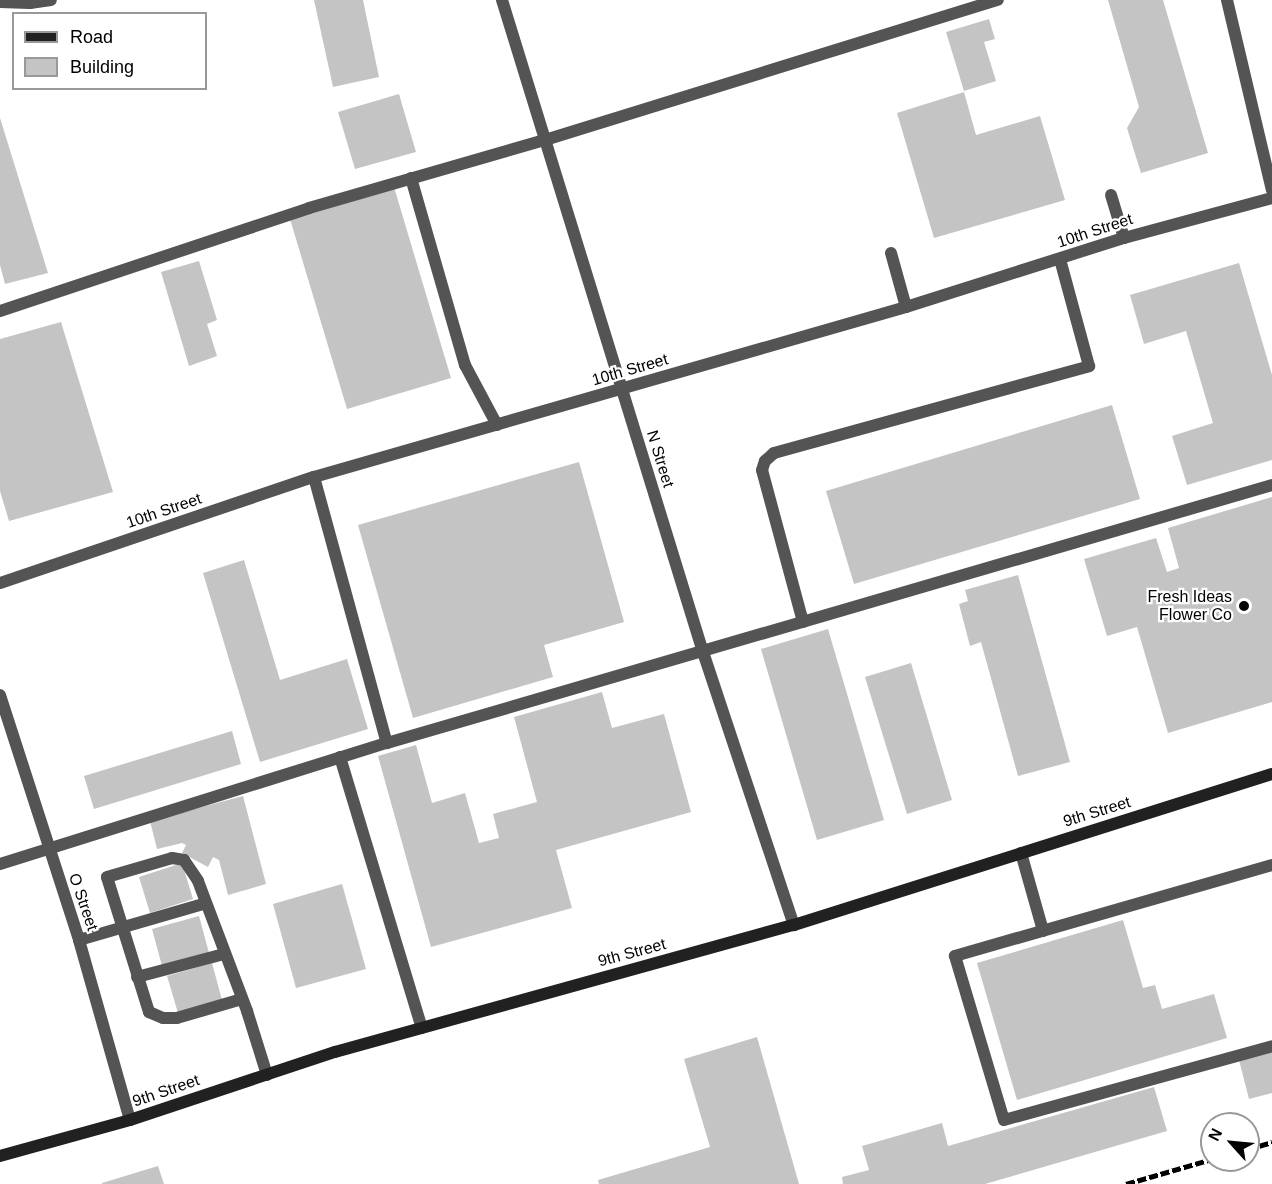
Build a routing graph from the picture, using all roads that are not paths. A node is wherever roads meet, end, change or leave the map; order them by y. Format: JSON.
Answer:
{"nodes":[{"id":1,"x":51,"y":0,"type":"edge"},
{"id":2,"x":502,"y":0,"type":"edge"},
{"id":3,"x":998,"y":0,"type":"edge"},
{"id":4,"x":1227,"y":0,"type":"edge"},
{"id":5,"x":0,"y":2,"type":"edge"},
{"id":6,"x":545,"y":140,"type":"junction"},
{"id":7,"x":411,"y":178,"type":"junction"},
{"id":8,"x":1272,"y":190,"type":"edge"},
{"id":9,"x":1111,"y":195,"type":"dead end"},
{"id":10,"x":1272,"y":198,"type":"edge"},
{"id":11,"x":1124,"y":238,"type":"junction"},
{"id":12,"x":891,"y":253,"type":"dead end"},
{"id":13,"x":1060,"y":259,"type":"junction"},
{"id":14,"x":906,"y":307,"type":"junction"},
{"id":15,"x":0,"y":311,"type":"edge"},
{"id":16,"x":621,"y":390,"type":"junction"},
{"id":17,"x":497,"y":425,"type":"junction"},
{"id":18,"x":314,"y":477,"type":"junction"},
{"id":19,"x":1272,"y":485,"type":"edge"},
{"id":20,"x":0,"y":584,"type":"edge"},
{"id":21,"x":803,"y":622,"type":"junction"},
{"id":22,"x":703,"y":652,"type":"junction"},
{"id":23,"x":0,"y":695,"type":"edge"},
{"id":24,"x":387,"y":743,"type":"junction"},
{"id":25,"x":340,"y":757,"type":"junction"},
{"id":26,"x":1272,"y":774,"type":"edge"},
{"id":27,"x":49,"y":851,"type":"junction"},
{"id":28,"x":1021,"y":853,"type":"junction"},
{"id":29,"x":0,"y":864,"type":"edge"},
{"id":30,"x":1272,"y":865,"type":"edge"},
{"id":31,"x":206,"y":903,"type":"junction"},
{"id":32,"x":794,"y":925,"type":"junction"},
{"id":33,"x":122,"y":927,"type":"junction"},
{"id":34,"x":1044,"y":931,"type":"junction"},
{"id":35,"x":79,"y":940,"type":"junction"},
{"id":36,"x":224,"y":954,"type":"junction"},
{"id":37,"x":137,"y":977,"type":"junction"},
{"id":38,"x":242,"y":999,"type":"junction"},
{"id":39,"x":422,"y":1028,"type":"junction"},
{"id":40,"x":1272,"y":1046,"type":"edge"},
{"id":41,"x":267,"y":1075,"type":"junction"},
{"id":42,"x":130,"y":1120,"type":"junction"},
{"id":43,"x":0,"y":1156,"type":"edge"}],
"edges":[{"from":1,"to":5,"type":"street"},
{"from":2,"to":6,"type":"street","name":"N Street"},
{"from":3,"to":6,"type":"street"},
{"from":4,"to":8,"type":"street"},
{"from":6,"to":7,"type":"street"},
{"from":6,"to":16,"type":"street","name":"N Street"},
{"from":7,"to":15,"type":"street"},
{"from":7,"to":17,"type":"street"},
{"from":9,"to":11,"type":"street"},
{"from":10,"to":11,"type":"street","name":"10th Street"},
{"from":11,"to":13,"type":"street","name":"10th Street"},
{"from":12,"to":14,"type":"street"},
{"from":13,"to":14,"type":"street","name":"10th Street"},
{"from":13,"to":21,"type":"street"},
{"from":14,"to":16,"type":"street","name":"10th Street"},
{"from":16,"to":17,"type":"street","name":"10th Street"},
{"from":16,"to":22,"type":"street","name":"N Street"},
{"from":17,"to":18,"type":"street","name":"10th Street"},
{"from":18,"to":20,"type":"street","name":"10th Street"},
{"from":18,"to":24,"type":"street"},
{"from":19,"to":21,"type":"street"},
{"from":21,"to":22,"type":"street"},
{"from":22,"to":24,"type":"street"},
{"from":22,"to":32,"type":"street","name":"N Street"},
{"from":23,"to":27,"type":"street","name":"O Street"},
{"from":24,"to":25,"type":"street"},
{"from":25,"to":27,"type":"street"},
{"from":25,"to":39,"type":"street"},
{"from":26,"to":28,"type":"main road","name":"9th Street"},
{"from":27,"to":29,"type":"street"},
{"from":27,"to":35,"type":"street","name":"O Street"},
{"from":28,"to":32,"type":"main road","name":"9th Street"},
{"from":28,"to":34,"type":"street"},
{"from":30,"to":34,"type":"street"},
{"from":31,"to":33,"type":"street"},
{"from":31,"to":33,"type":"street"},
{"from":31,"to":36,"type":"street"},
{"from":32,"to":39,"type":"main road","name":"9th Street"},
{"from":33,"to":35,"type":"street"},
{"from":33,"to":37,"type":"street"},
{"from":34,"to":40,"type":"street"},
{"from":35,"to":42,"type":"street","name":"O Street"},
{"from":36,"to":37,"type":"street"},
{"from":36,"to":38,"type":"street"},
{"from":37,"to":38,"type":"street"},
{"from":38,"to":41,"type":"street"},
{"from":39,"to":41,"type":"main road","name":"9th Street"},
{"from":41,"to":42,"type":"main road","name":"9th Street"},
{"from":42,"to":43,"type":"main road","name":"9th Street"}]}
